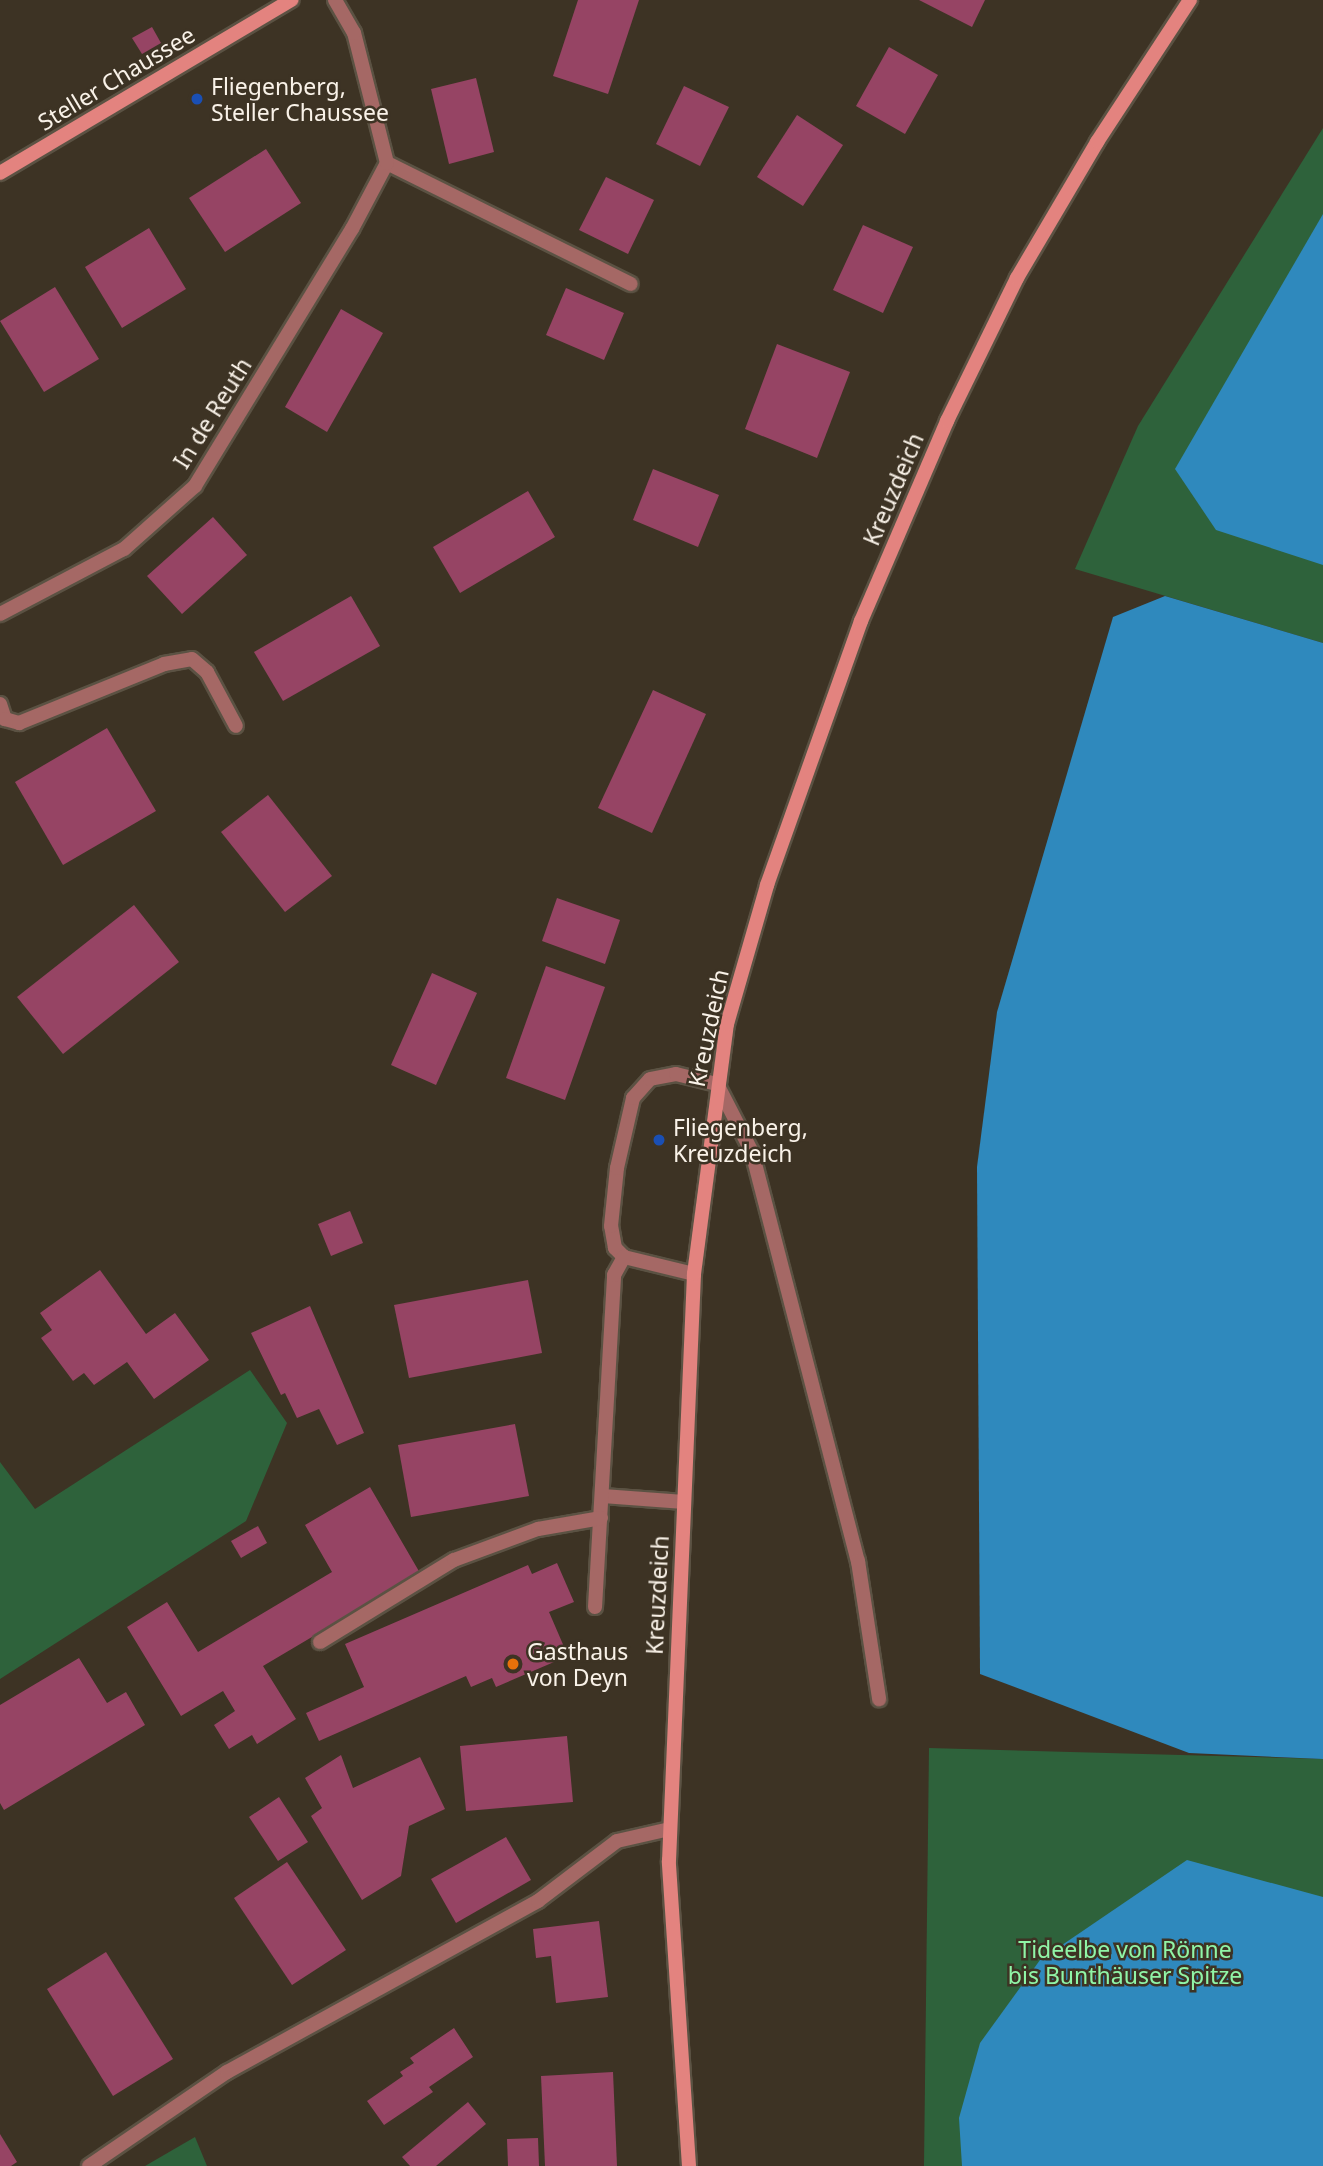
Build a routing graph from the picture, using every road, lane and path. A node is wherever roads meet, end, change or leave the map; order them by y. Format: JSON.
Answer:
{"nodes":[{"id":1,"x":291,"y":0,"type":"edge"},
{"id":2,"x":335,"y":0,"type":"edge"},
{"id":3,"x":1190,"y":0,"type":"edge"},
{"id":4,"x":387,"y":163,"type":"junction"},
{"id":5,"x":0,"y":173,"type":"edge"},
{"id":6,"x":631,"y":284,"type":"dead end"},
{"id":7,"x":0,"y":614,"type":"edge"},
{"id":8,"x":0,"y":704,"type":"edge"},
{"id":9,"x":236,"y":726,"type":"dead end"},
{"id":10,"x":717,"y":1084,"type":"junction"},
{"id":11,"x":624,"y":1257,"type":"junction"},
{"id":12,"x":694,"y":1274,"type":"junction"},
{"id":13,"x":603,"y":1496,"type":"junction"},
{"id":14,"x":684,"y":1502,"type":"junction"},
{"id":15,"x":601,"y":1518,"type":"junction"},
{"id":16,"x":595,"y":1608,"type":"dead end"},
{"id":17,"x":320,"y":1642,"type":"dead end"},
{"id":18,"x":878,"y":1699,"type":"dead end"},
{"id":19,"x":670,"y":1829,"type":"junction"},
{"id":20,"x":89,"y":2166,"type":"edge"},
{"id":21,"x":688,"y":2166,"type":"edge"}],
"edges":[{"from":1,"to":5,"type":"street","name":"Steller Chaussee"},
{"from":2,"to":4,"type":"street"},
{"from":3,"to":10,"type":"street","name":"Kreuzdeich"},
{"from":4,"to":6,"type":"street"},
{"from":4,"to":7,"type":"street","name":"In de Reuth"},
{"from":8,"to":9,"type":"street"},
{"from":10,"to":11,"type":"street"},
{"from":10,"to":12,"type":"street","name":"Kreuzdeich"},
{"from":10,"to":18,"type":"street"},
{"from":11,"to":12,"type":"street"},
{"from":11,"to":13,"type":"street"},
{"from":12,"to":14,"type":"street","name":"Kreuzdeich"},
{"from":13,"to":14,"type":"street"},
{"from":13,"to":15,"type":"street"},
{"from":14,"to":19,"type":"street","name":"Kreuzdeich"},
{"from":15,"to":16,"type":"street"},
{"from":15,"to":17,"type":"street"},
{"from":19,"to":20,"type":"street"},
{"from":19,"to":21,"type":"street","name":"Kreuzdeich"}]}
